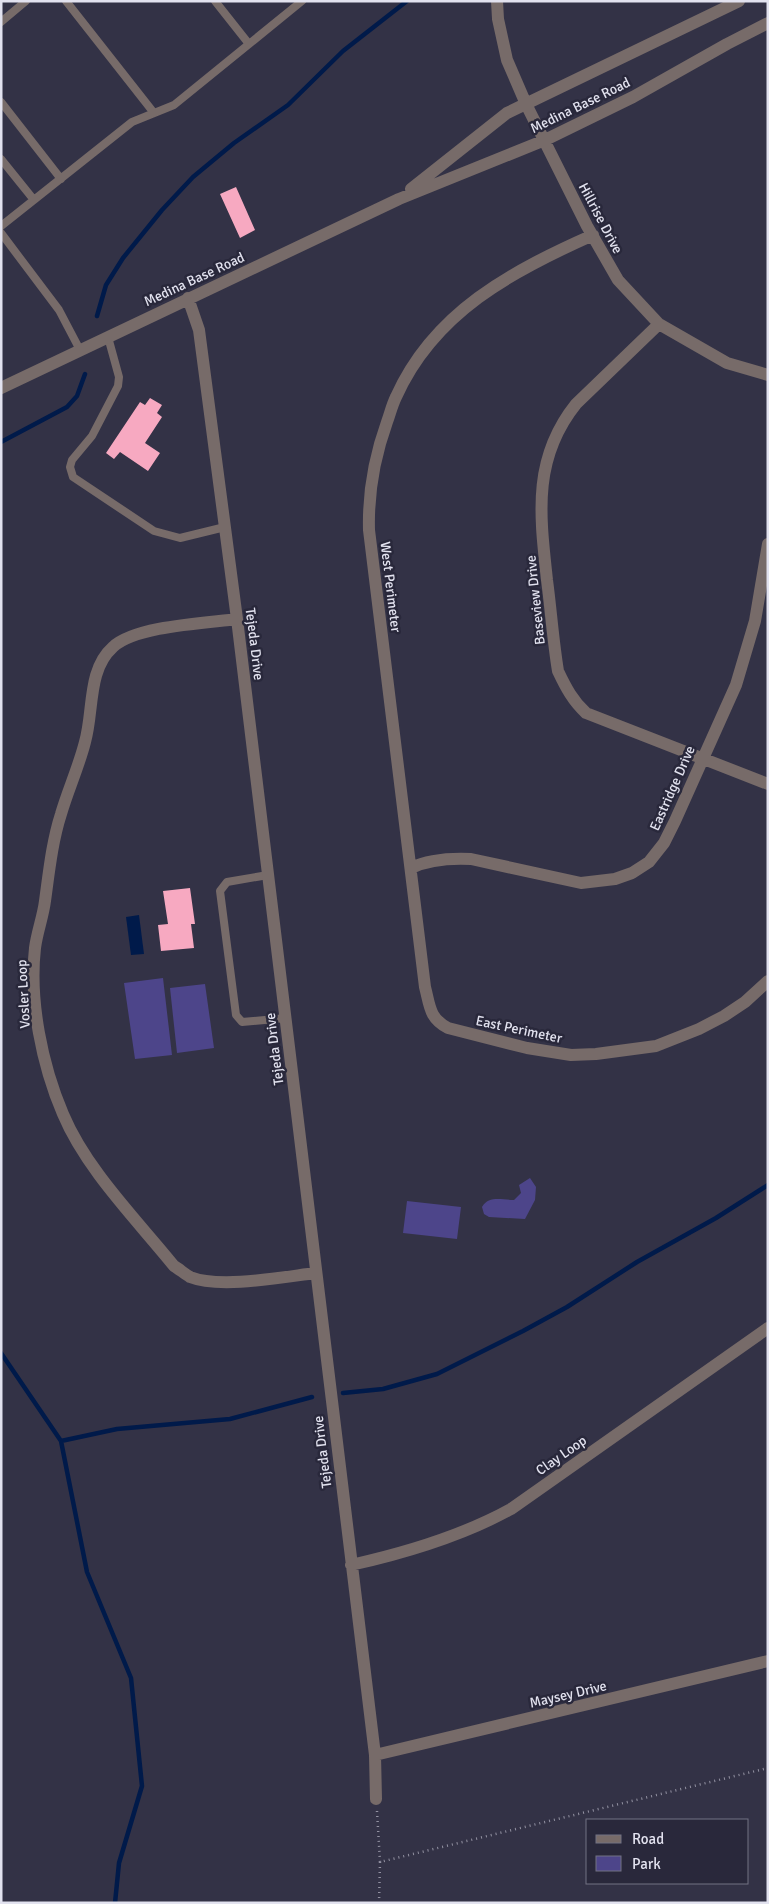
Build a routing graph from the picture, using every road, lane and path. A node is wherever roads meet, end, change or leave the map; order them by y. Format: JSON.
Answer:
{"nodes":[{"id":1,"x":26,"y":1,"type":"edge"},
{"id":2,"x":66,"y":1,"type":"edge"},
{"id":3,"x":215,"y":1,"type":"edge"},
{"id":4,"x":302,"y":1,"type":"edge"},
{"id":5,"x":496,"y":1,"type":"edge"},
{"id":6,"x":739,"y":1,"type":"edge"},
{"id":7,"x":1,"y":22,"type":"edge"},
{"id":8,"x":768,"y":23,"type":"edge"},
{"id":9,"x":249,"y":44,"type":"junction"},
{"id":10,"x":1,"y":102,"type":"edge"},
{"id":11,"x":526,"y":104,"type":"junction"},
{"id":12,"x":154,"y":113,"type":"junction"},
{"id":13,"x":545,"y":140,"type":"junction"},
{"id":14,"x":1,"y":159,"type":"edge"},
{"id":15,"x":61,"y":179,"type":"junction"},
{"id":16,"x":399,"y":199,"type":"junction"},
{"id":17,"x":34,"y":200,"type":"junction"},
{"id":18,"x":1,"y":226,"type":"edge"},
{"id":19,"x":1,"y":233,"type":"edge"},
{"id":20,"x":593,"y":235,"type":"junction"},
{"id":21,"x":188,"y":298,"type":"junction"},
{"id":22,"x":659,"y":324,"type":"junction"},
{"id":23,"x":108,"y":337,"type":"junction"},
{"id":24,"x":80,"y":350,"type":"junction"},
{"id":25,"x":768,"y":375,"type":"edge"},
{"id":26,"x":1,"y":388,"type":"edge"},
{"id":27,"x":225,"y":527,"type":"junction"},
{"id":28,"x":768,"y":544,"type":"edge"},
{"id":29,"x":237,"y":619,"type":"junction"},
{"id":30,"x":702,"y":758,"type":"junction"},
{"id":31,"x":768,"y":784,"type":"edge"},
{"id":32,"x":411,"y":868,"type":"junction"},
{"id":33,"x":268,"y":875,"type":"junction"},
{"id":34,"x":768,"y":981,"type":"edge"},
{"id":35,"x":286,"y":1018,"type":"junction"},
{"id":36,"x":454,"y":1029,"type":"joint"},
{"id":37,"x":315,"y":1273,"type":"junction"},
{"id":38,"x":768,"y":1328,"type":"edge"},
{"id":39,"x":351,"y":1565,"type":"junction"},
{"id":40,"x":768,"y":1661,"type":"edge"},
{"id":41,"x":375,"y":1755,"type":"junction"},
{"id":42,"x":768,"y":1768,"type":"edge"},
{"id":43,"x":376,"y":1799,"type":"joint"},
{"id":44,"x":380,"y":1862,"type":"junction"},
{"id":45,"x":378,"y":1903,"type":"edge"}],
"edges":[{"from":1,"to":7,"type":"lane"},
{"from":2,"to":12,"type":"lane"},
{"from":3,"to":9,"type":"lane"},
{"from":4,"to":9,"type":"lane"},
{"from":5,"to":11,"type":"street","name":"Hillrise Drive"},
{"from":6,"to":11,"type":"street","name":"Medina Base Road"},
{"from":8,"to":13,"type":"street","name":"Medina Base Road"},
{"from":9,"to":12,"type":"lane"},
{"from":10,"to":15,"type":"lane"},
{"from":11,"to":13,"type":"street","name":"Hillrise Drive"},
{"from":11,"to":16,"type":"street","name":"Medina Base Road"},
{"from":12,"to":15,"type":"lane"},
{"from":13,"to":16,"type":"street","name":"Medina Base Road"},
{"from":13,"to":20,"type":"street","name":"Hillrise Drive"},
{"from":14,"to":17,"type":"lane"},
{"from":15,"to":17,"type":"lane"},
{"from":16,"to":21,"type":"street","name":"Medina Base Road"},
{"from":17,"to":18,"type":"lane"},
{"from":19,"to":24,"type":"lane"},
{"from":20,"to":22,"type":"street","name":"Hillrise Drive"},
{"from":20,"to":32,"type":"street","name":"West Perimeter"},
{"from":21,"to":23,"type":"street","name":"Medina Base Road"},
{"from":21,"to":27,"type":"street","name":"Tejeda Drive"},
{"from":22,"to":25,"type":"street","name":"Hillrise Drive"},
{"from":22,"to":30,"type":"street","name":"Baseview Drive"},
{"from":23,"to":24,"type":"street","name":"Medina Base Road"},
{"from":23,"to":27,"type":"lane"},
{"from":24,"to":26,"type":"street","name":"Medina Base Road"},
{"from":27,"to":29,"type":"street","name":"Tejeda Drive"},
{"from":28,"to":30,"type":"street","name":"Eastridge Drive"},
{"from":29,"to":33,"type":"street","name":"Tejeda Drive"},
{"from":29,"to":37,"type":"street","name":"Vosler Loop"},
{"from":30,"to":31,"type":"street","name":"Baseview Drive"},
{"from":30,"to":32,"type":"street","name":"Eastridge Drive"},
{"from":32,"to":36,"type":"street","name":"West Perimeter"},
{"from":33,"to":35,"type":"street","name":"Tejeda Drive"},
{"from":33,"to":35,"type":"lane"},
{"from":34,"to":36,"type":"street","name":"East Perimeter"},
{"from":35,"to":37,"type":"street","name":"Tejeda Drive"},
{"from":37,"to":39,"type":"street","name":"Tejeda Drive"},
{"from":38,"to":39,"type":"street","name":"Clay Loop"},
{"from":39,"to":41,"type":"street","name":"Tejeda Drive"},
{"from":40,"to":41,"type":"street","name":"Maysey Drive"},
{"from":41,"to":43,"type":"street","name":"Tejeda Drive"},
{"from":42,"to":44,"type":"path"},
{"from":43,"to":44,"type":"path"},
{"from":44,"to":45,"type":"path"}]}
